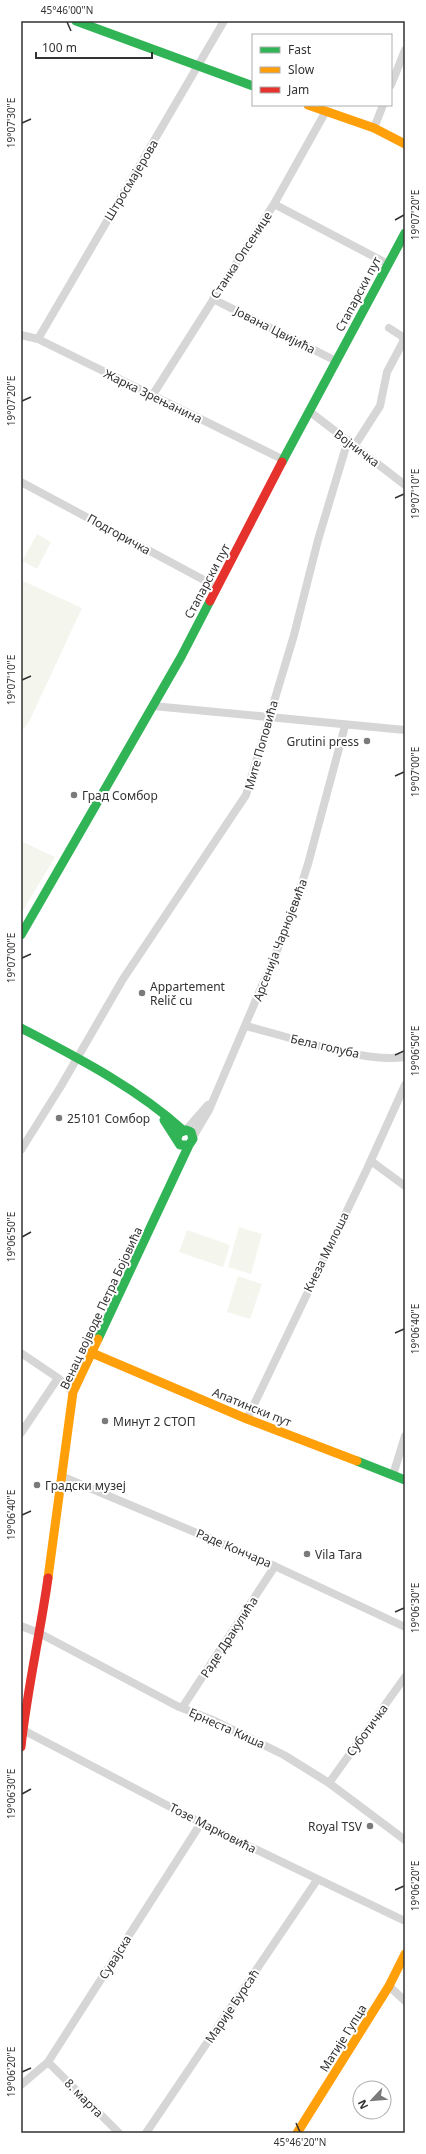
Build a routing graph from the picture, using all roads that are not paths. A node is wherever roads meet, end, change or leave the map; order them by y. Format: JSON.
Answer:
{"nodes":[{"id":1,"x":76,"y":21,"type":"edge"},
{"id":2,"x":224,"y":21,"type":"edge"},
{"id":3,"x":405,"y":50,"type":"edge"},
{"id":4,"x":199,"y":67,"type":"junction"},
{"id":5,"x":392,"y":82,"type":"edge"},
{"id":6,"x":252,"y":86,"type":"edge"},
{"id":7,"x":311,"y":106,"type":"edge"},
{"id":8,"x":383,"y":106,"type":"edge"},
{"id":9,"x":326,"y":111,"type":"junction"},
{"id":10,"x":374,"y":128,"type":"junction"},
{"id":11,"x":405,"y":144,"type":"edge"},
{"id":12,"x":274,"y":204,"type":"junction"},
{"id":13,"x":405,"y":233,"type":"edge"},
{"id":14,"x":388,"y":264,"type":"junction"},
{"id":15,"x":213,"y":299,"type":"junction"},
{"id":16,"x":389,"y":328,"type":"dead end"},
{"id":17,"x":21,"y":335,"type":"edge"},
{"id":18,"x":38,"y":338,"type":"junction"},
{"id":19,"x":336,"y":361,"type":"junction"},
{"id":20,"x":152,"y":396,"type":"junction"},
{"id":21,"x":309,"y":411,"type":"junction"},
{"id":22,"x":351,"y":443,"type":"junction"},
{"id":23,"x":284,"y":460,"type":"junction"},
{"id":24,"x":21,"y":482,"type":"edge"},
{"id":25,"x":405,"y":485,"type":"edge"},
{"id":26,"x":217,"y":587,"type":"junction"},
{"id":27,"x":153,"y":706,"type":"junction"},
{"id":28,"x":268,"y":718,"type":"junction"},
{"id":29,"x":345,"y":726,"type":"junction"},
{"id":30,"x":405,"y":730,"type":"edge"},
{"id":31,"x":21,"y":935,"type":"edge"},
{"id":32,"x":246,"y":1026,"type":"junction"},
{"id":33,"x":21,"y":1028,"type":"edge"},
{"id":34,"x":405,"y":1057,"type":"edge"},
{"id":35,"x":78,"y":1058,"type":"junction"},
{"id":36,"x":405,"y":1085,"type":"edge"},
{"id":37,"x":212,"y":1102,"type":"junction"},
{"id":38,"x":155,"y":1106,"type":"junction"},
{"id":39,"x":184,"y":1130,"type":"junction"},
{"id":40,"x":185,"y":1141,"type":"junction"},
{"id":41,"x":21,"y":1150,"type":"edge"},
{"id":42,"x":371,"y":1161,"type":"junction"},
{"id":43,"x":405,"y":1186,"type":"edge"},
{"id":44,"x":21,"y":1353,"type":"edge"},
{"id":45,"x":92,"y":1353,"type":"junction"},
{"id":46,"x":58,"y":1378,"type":"junction"},
{"id":47,"x":73,"y":1392,"type":"junction"},
{"id":48,"x":247,"y":1419,"type":"junction"},
{"id":49,"x":24,"y":1423,"type":"edge"},
{"id":50,"x":21,"y":1433,"type":"edge"},
{"id":51,"x":405,"y":1436,"type":"edge"},
{"id":52,"x":393,"y":1475,"type":"junction"},
{"id":53,"x":61,"y":1476,"type":"junction"},
{"id":54,"x":405,"y":1480,"type":"edge"},
{"id":55,"x":275,"y":1566,"type":"junction"},
{"id":56,"x":21,"y":1626,"type":"edge"},
{"id":57,"x":405,"y":1627,"type":"edge"},
{"id":58,"x":39,"y":1633,"type":"junction"},
{"id":59,"x":405,"y":1678,"type":"edge"},
{"id":60,"x":182,"y":1708,"type":"junction"},
{"id":61,"x":22,"y":1729,"type":"edge"},
{"id":62,"x":21,"y":1747,"type":"edge"},
{"id":63,"x":329,"y":1783,"type":"junction"},
{"id":64,"x":201,"y":1822,"type":"junction"},
{"id":65,"x":405,"y":1840,"type":"edge"},
{"id":66,"x":317,"y":1880,"type":"junction"},
{"id":67,"x":405,"y":1921,"type":"edge"},
{"id":68,"x":405,"y":1954,"type":"edge"},
{"id":69,"x":389,"y":1986,"type":"junction"},
{"id":70,"x":405,"y":2001,"type":"edge"},
{"id":71,"x":48,"y":2062,"type":"junction"},
{"id":72,"x":21,"y":2085,"type":"edge"},
{"id":73,"x":300,"y":2132,"type":"edge"},
{"id":74,"x":119,"y":2133,"type":"edge"},
{"id":75,"x":146,"y":2133,"type":"edge"}],
"edges":[{"from":1,"to":4,"type":"main road"},
{"from":2,"to":4,"type":"street","name":"Штросмајерова"},
{"from":3,"to":5,"type":"street"},
{"from":4,"to":6,"type":"main road"},
{"from":4,"to":18,"type":"street","name":"Штросмајерова"},
{"from":7,"to":9,"type":"main road"},
{"from":8,"to":10,"type":"street"},
{"from":9,"to":10,"type":"main road"},
{"from":9,"to":12,"type":"street","name":"Станка Опсенице"},
{"from":10,"to":11,"type":"main road"},
{"from":12,"to":14,"type":"street"},
{"from":12,"to":15,"type":"street","name":"Станка Опсенице"},
{"from":13,"to":14,"type":"main road","name":"Стапарски пут"},
{"from":14,"to":19,"type":"main road","name":"Стапарски пут"},
{"from":15,"to":19,"type":"street","name":"Јована Цвијића"},
{"from":15,"to":20,"type":"street","name":"Станка Опсенице"},
{"from":16,"to":22,"type":"street","name":"Мите Поповића"},
{"from":17,"to":18,"type":"street","name":"Жарка Зрењанина"},
{"from":18,"to":20,"type":"street","name":"Жарка Зрењанина"},
{"from":19,"to":21,"type":"main road","name":"Стапарски пут"},
{"from":20,"to":23,"type":"street","name":"Жарка Зрењанина"},
{"from":21,"to":22,"type":"street","name":"Војничка"},
{"from":21,"to":23,"type":"main road","name":"Стапарски пут"},
{"from":22,"to":25,"type":"street","name":"Војничка"},
{"from":22,"to":28,"type":"street","name":"Мите Поповића"},
{"from":23,"to":26,"type":"main road","name":"Стапарски пут"},
{"from":24,"to":26,"type":"street","name":"Подгоричка"},
{"from":26,"to":27,"type":"main road","name":"Стапарски пут"},
{"from":27,"to":28,"type":"street"},
{"from":27,"to":31,"type":"main road","name":"Стапарски пут"},
{"from":28,"to":29,"type":"street"},
{"from":28,"to":35,"type":"street","name":"Мите Поповића"},
{"from":29,"to":30,"type":"street"},
{"from":29,"to":32,"type":"street","name":"Арсенија Чарнојевића"},
{"from":32,"to":34,"type":"street","name":"Бела голуба"},
{"from":32,"to":37,"type":"street","name":"Арсенија Чарнојевића"},
{"from":33,"to":35,"type":"main road"},
{"from":35,"to":38,"type":"main road"},
{"from":35,"to":41,"type":"street","name":"Мите Поповића"},
{"from":36,"to":42,"type":"street","name":"Кнеза Милоша"},
{"from":37,"to":39,"type":"street","name":"Арсенија Чарнојевића"},
{"from":37,"to":40,"type":"street","name":"Арсенија Чарнојевића"},
{"from":38,"to":39,"type":"main road"},
{"from":38,"to":40,"type":"main road"},
{"from":39,"to":40,"type":"main road","name":"Венац војводе Петра Бојовића"},
{"from":40,"to":45,"type":"main road","name":"Венац војводе Петра Бојовића"},
{"from":42,"to":43,"type":"street"},
{"from":42,"to":48,"type":"street","name":"Кнеза Милоша"},
{"from":44,"to":46,"type":"street"},
{"from":45,"to":47,"type":"main road","name":"Венац војводе Петра Бојовића"},
{"from":45,"to":48,"type":"main road","name":"Апатински пут"},
{"from":46,"to":47,"type":"street"},
{"from":46,"to":49,"type":"street"},
{"from":47,"to":53,"type":"main road","name":"Венац војводе Петра Бојовића"},
{"from":48,"to":52,"type":"main road","name":"Апатински пут"},
{"from":49,"to":50,"type":"street"},
{"from":51,"to":52,"type":"street"},
{"from":52,"to":54,"type":"main road","name":"Апатински пут"},
{"from":53,"to":55,"type":"street","name":"Раде Кончара"},
{"from":53,"to":58,"type":"main road","name":"Венац војводе Петра Бојовића"},
{"from":55,"to":57,"type":"street","name":"Раде Кончара"},
{"from":55,"to":60,"type":"street","name":"Раде Дракулића"},
{"from":56,"to":58,"type":"street","name":"Ернеста Киша"},
{"from":58,"to":60,"type":"street","name":"Ернеста Киша"},
{"from":58,"to":61,"type":"main road","name":"Венац војводе Петра Бојовића"},
{"from":59,"to":63,"type":"street","name":"Суботичка"},
{"from":60,"to":63,"type":"street","name":"Ернеста Киша"},
{"from":61,"to":62,"type":"main road","name":"Венац војводе Петра Бојовића"},
{"from":61,"to":64,"type":"street","name":"Тозе Марковића"},
{"from":63,"to":65,"type":"street","name":"Ернеста Киша"},
{"from":64,"to":66,"type":"street","name":"Тозе Марковића"},
{"from":64,"to":71,"type":"street","name":"Сувајска"},
{"from":66,"to":67,"type":"street","name":"Тозе Марковића"},
{"from":66,"to":75,"type":"street","name":"Марије Бурсаћ"},
{"from":68,"to":69,"type":"main road","name":"Матије Гупца"},
{"from":69,"to":70,"type":"street"},
{"from":69,"to":73,"type":"main road","name":"Матије Гупца"},
{"from":71,"to":72,"type":"street","name":"Сувајска"},
{"from":71,"to":74,"type":"street","name":"8. марта"}]}
